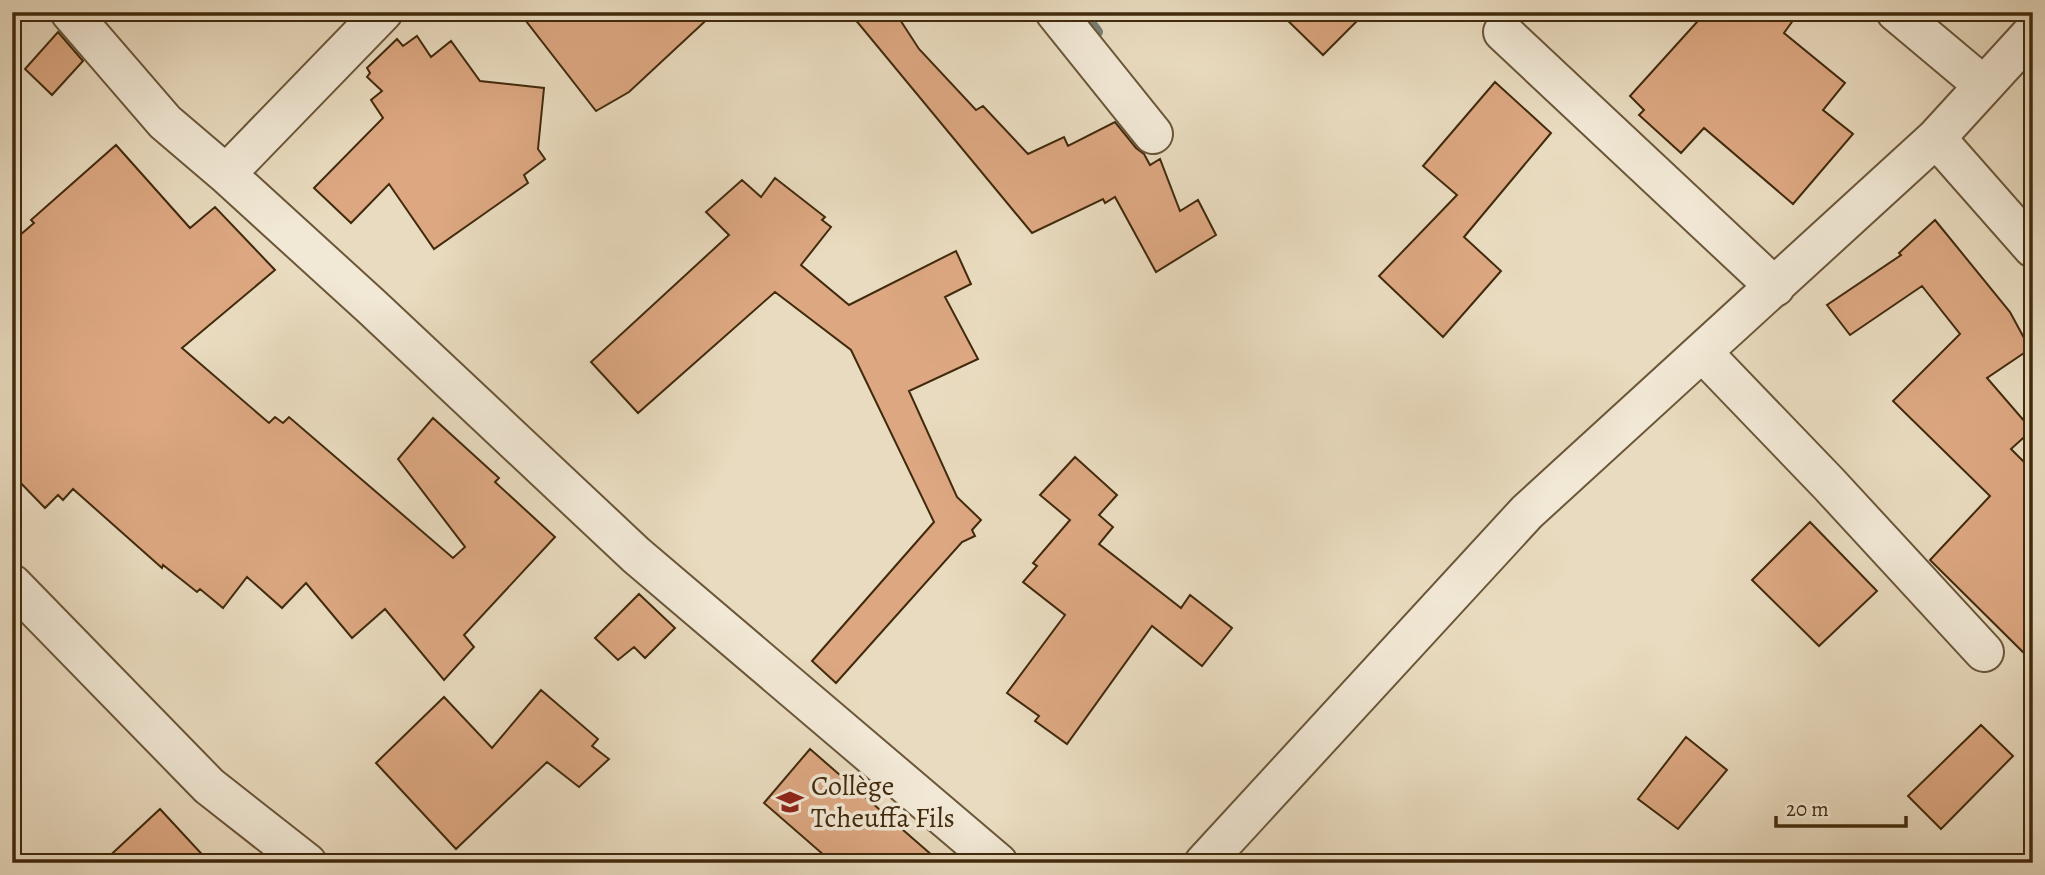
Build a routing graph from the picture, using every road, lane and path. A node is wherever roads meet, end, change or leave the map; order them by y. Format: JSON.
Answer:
{"nodes":[{"id":1,"x":70,"y":12,"type":"edge"},
{"id":2,"x":383,"y":12,"type":"edge"},
{"id":3,"x":1055,"y":12,"type":"edge"},
{"id":4,"x":1896,"y":12,"type":"edge"},
{"id":5,"x":1503,"y":32,"type":"dead end"},
{"id":6,"x":2033,"y":32,"type":"edge"},
{"id":7,"x":1983,"y":85,"type":"junction"},
{"id":8,"x":1153,"y":134,"type":"dead end"},
{"id":9,"x":1936,"y":138,"type":"junction"},
{"id":10,"x":226,"y":174,"type":"junction"},
{"id":11,"x":2033,"y":248,"type":"edge"},
{"id":12,"x":1775,"y":287,"type":"junction"},
{"id":13,"x":1703,"y":353,"type":"junction"},
{"id":14,"x":12,"y":583,"type":"edge"},
{"id":15,"x":1984,"y":652,"type":"dead end"},
{"id":16,"x":307,"y":863,"type":"edge"},
{"id":17,"x":998,"y":863,"type":"edge"},
{"id":18,"x":1204,"y":863,"type":"edge"}],
"edges":[{"from":1,"to":10,"type":"street"},
{"from":2,"to":10,"type":"street"},
{"from":3,"to":8,"type":"street"},
{"from":4,"to":7,"type":"street"},
{"from":5,"to":12,"type":"street"},
{"from":6,"to":7,"type":"street"},
{"from":7,"to":9,"type":"street"},
{"from":9,"to":11,"type":"street"},
{"from":9,"to":12,"type":"street"},
{"from":10,"to":17,"type":"street"},
{"from":12,"to":13,"type":"street"},
{"from":13,"to":15,"type":"street"},
{"from":13,"to":18,"type":"street"},
{"from":14,"to":16,"type":"street"}]}
